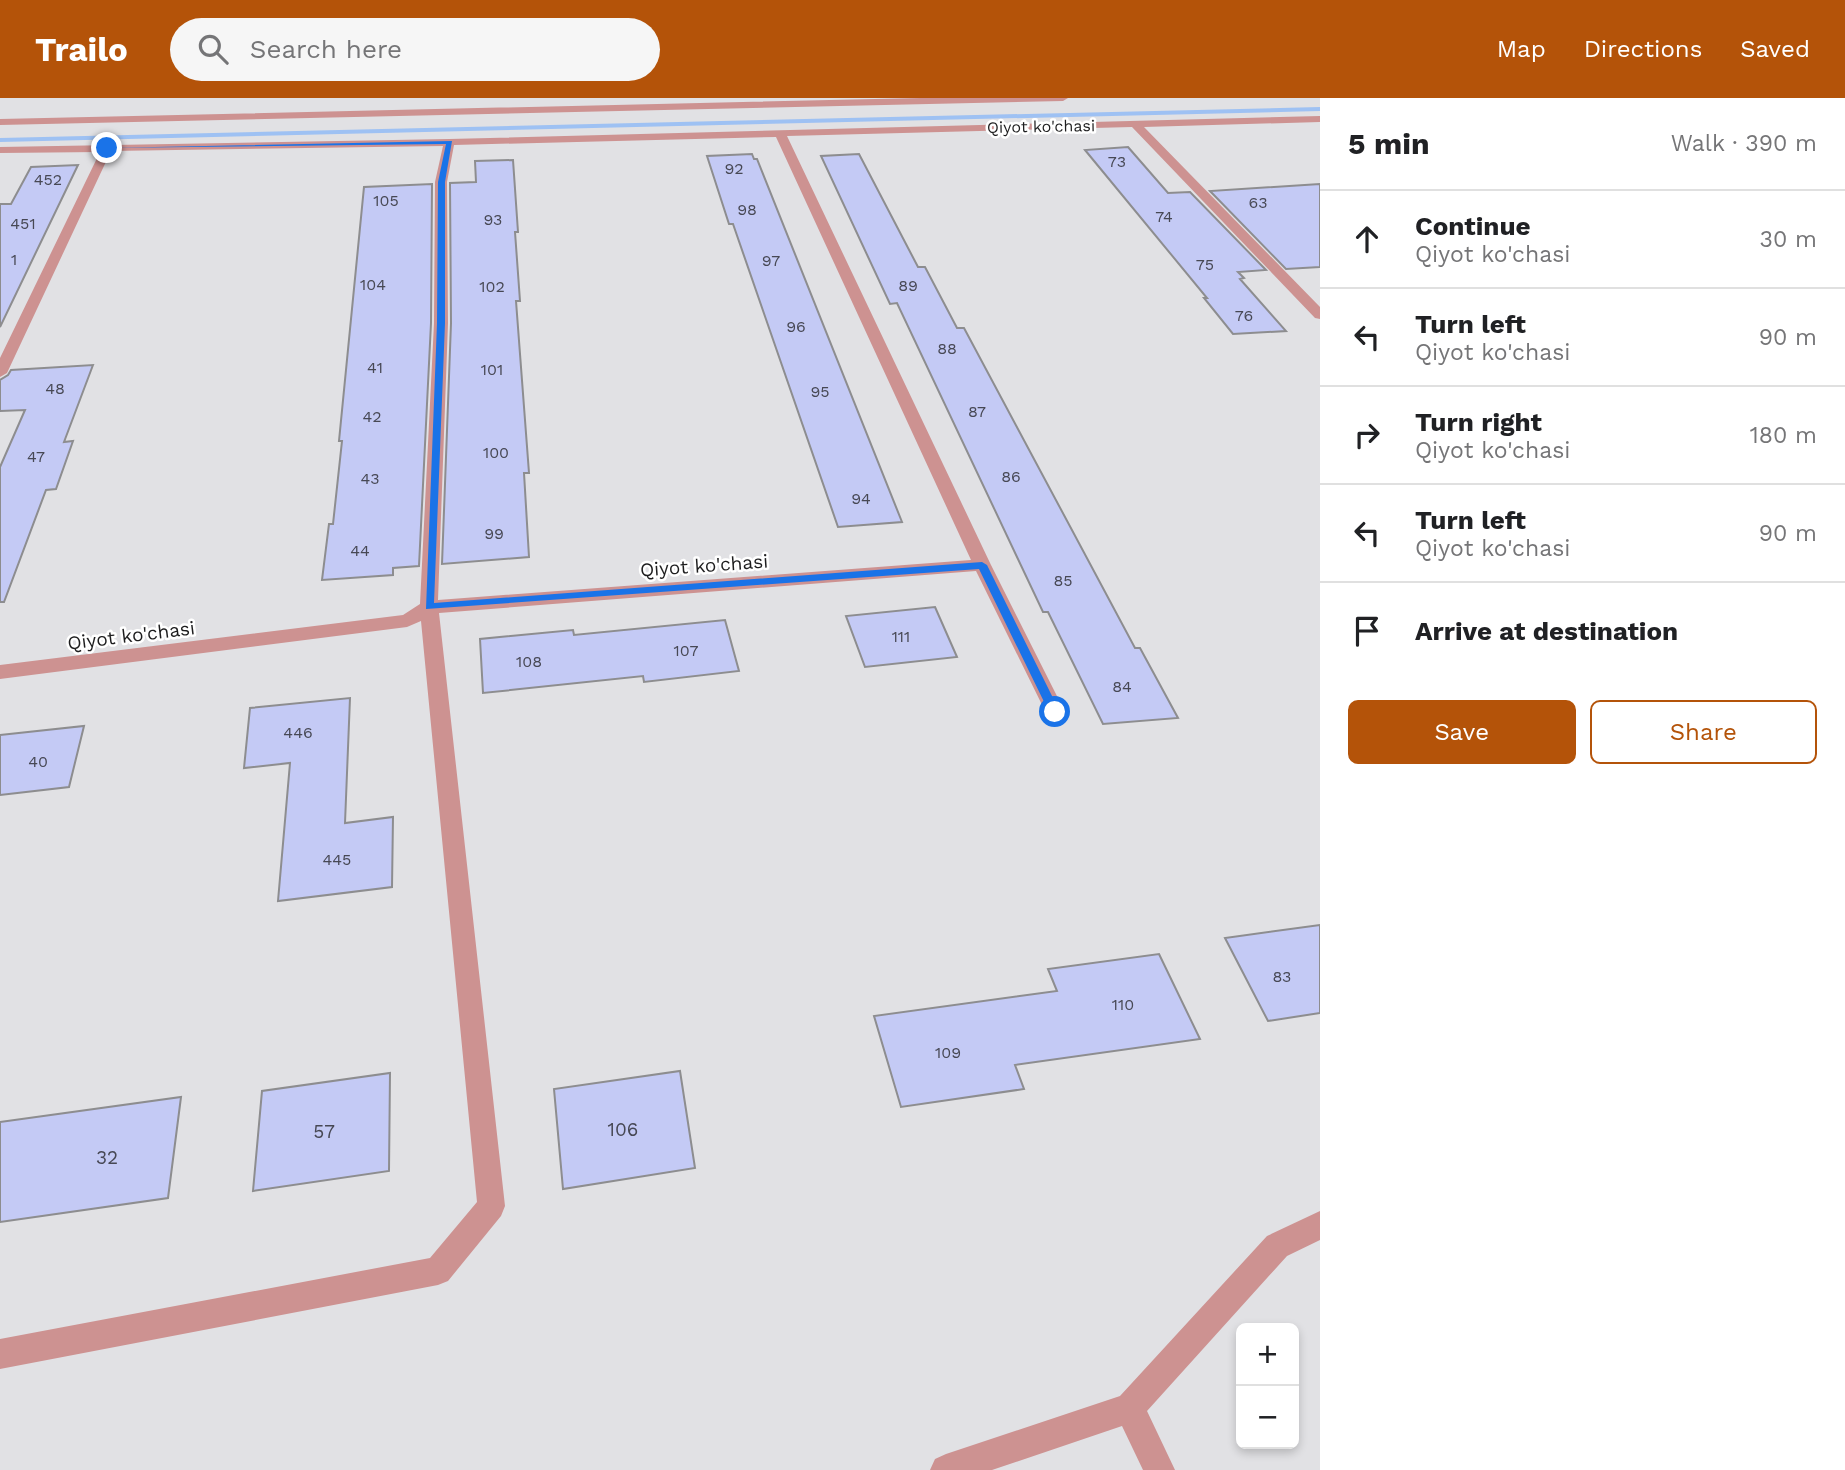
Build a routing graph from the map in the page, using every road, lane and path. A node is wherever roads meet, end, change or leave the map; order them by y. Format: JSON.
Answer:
{"nodes":[{"id":1,"x":1063,"y":98,"type":"edge"},
{"id":2,"x":1320,"y":119,"type":"edge"},
{"id":3,"x":0,"y":122,"type":"edge"},
{"id":4,"x":1135,"y":124,"type":"junction"},
{"id":5,"x":779,"y":132,"type":"junction"},
{"id":6,"x":449,"y":142,"type":"junction"},
{"id":7,"x":107,"y":148,"type":"junction"},
{"id":8,"x":0,"y":150,"type":"edge"},
{"id":9,"x":1320,"y":314,"type":"edge"},
{"id":10,"x":0,"y":373,"type":"edge"},
{"id":11,"x":982,"y":565,"type":"junction"},
{"id":12,"x":429,"y":607,"type":"junction"},
{"id":13,"x":0,"y":672,"type":"edge"},
{"id":14,"x":1055,"y":712,"type":"dead end"},
{"id":15,"x":1320,"y":1225,"type":"edge"},
{"id":16,"x":0,"y":1354,"type":"edge"},
{"id":17,"x":1130,"y":1408,"type":"junction"},
{"id":18,"x":946,"y":1470,"type":"edge"},
{"id":19,"x":1159,"y":1470,"type":"edge"}],
"edges":[{"from":1,"to":3,"type":"street"},
{"from":2,"to":4,"type":"street","name":"Qiyot ko'chasi"},
{"from":4,"to":5,"type":"street","name":"Qiyot ko'chasi"},
{"from":4,"to":9,"type":"street"},
{"from":5,"to":6,"type":"street","name":"Qiyot ko'chasi"},
{"from":5,"to":11,"type":"street"},
{"from":6,"to":7,"type":"street","name":"Qiyot ko'chasi"},
{"from":6,"to":12,"type":"street"},
{"from":7,"to":8,"type":"street","name":"Qiyot ko'chasi"},
{"from":7,"to":10,"type":"street"},
{"from":11,"to":12,"type":"street","name":"Qiyot ko'chasi"},
{"from":11,"to":14,"type":"street"},
{"from":12,"to":13,"type":"street","name":"Qiyot ko'chasi"},
{"from":12,"to":16,"type":"street"},
{"from":15,"to":17,"type":"street"},
{"from":17,"to":18,"type":"street"},
{"from":17,"to":19,"type":"street"}]}
